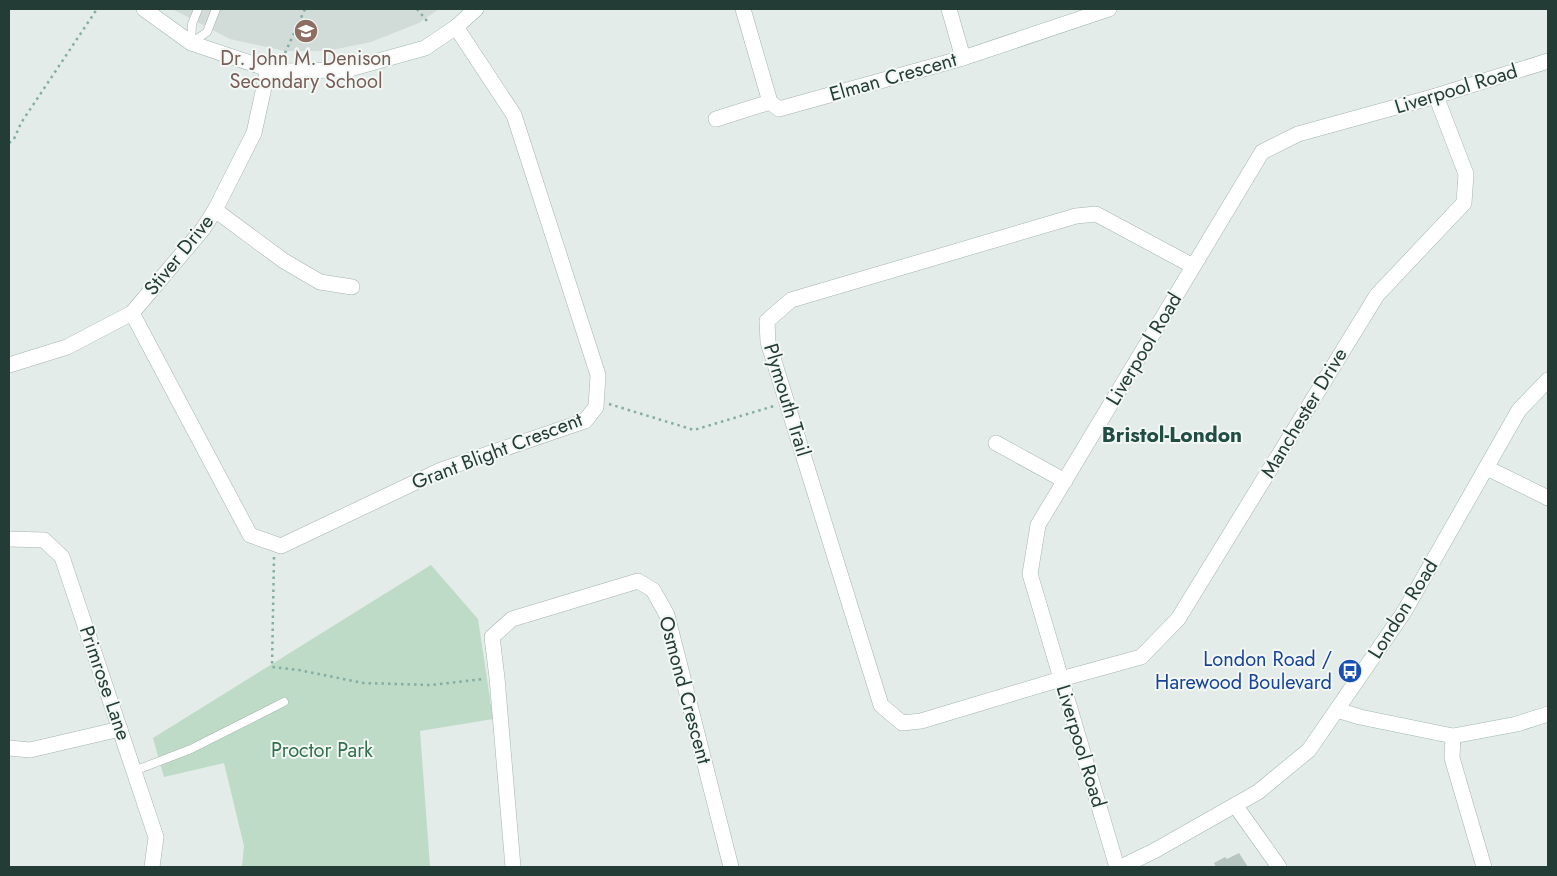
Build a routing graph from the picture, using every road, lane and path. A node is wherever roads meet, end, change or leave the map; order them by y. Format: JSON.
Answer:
{"nodes":[{"id":1,"x":97,"y":9,"type":"edge"},
{"id":2,"x":144,"y":9,"type":"edge"},
{"id":3,"x":198,"y":9,"type":"edge"},
{"id":4,"x":216,"y":9,"type":"edge"},
{"id":5,"x":305,"y":9,"type":"edge"},
{"id":6,"x":417,"y":9,"type":"edge"},
{"id":7,"x":476,"y":9,"type":"edge"},
{"id":8,"x":743,"y":9,"type":"edge"},
{"id":9,"x":949,"y":9,"type":"edge"},
{"id":10,"x":1109,"y":9,"type":"edge"},
{"id":11,"x":427,"y":21,"type":"dead end"},
{"id":12,"x":456,"y":27,"type":"junction"},
{"id":13,"x":191,"y":43,"type":"junction"},
{"id":14,"x":285,"y":53,"type":"dead end"},
{"id":15,"x":962,"y":58,"type":"junction"},
{"id":16,"x":1548,"y":60,"type":"edge"},
{"id":17,"x":268,"y":70,"type":"junction"},
{"id":18,"x":1436,"y":96,"type":"junction"},
{"id":19,"x":770,"y":102,"type":"junction"},
{"id":20,"x":716,"y":119,"type":"dead end"},
{"id":21,"x":9,"y":143,"type":"edge"},
{"id":22,"x":215,"y":210,"type":"junction"},
{"id":23,"x":1193,"y":266,"type":"junction"},
{"id":24,"x":352,"y":287,"type":"dead end"},
{"id":25,"x":132,"y":313,"type":"junction"},
{"id":26,"x":9,"y":365,"type":"edge"},
{"id":27,"x":1548,"y":380,"type":"edge"},
{"id":28,"x":597,"y":400,"type":"junction"},
{"id":29,"x":787,"y":402,"type":"junction"},
{"id":30,"x":996,"y":444,"type":"dead end"},
{"id":31,"x":1487,"y":468,"type":"junction"},
{"id":32,"x":1064,"y":481,"type":"junction"},
{"id":33,"x":1548,"y":498,"type":"edge"},
{"id":34,"x":9,"y":539,"type":"edge"},
{"id":35,"x":274,"y":543,"type":"junction"},
{"id":36,"x":497,"y":678,"type":"junction"},
{"id":37,"x":1061,"y":679,"type":"junction"},
{"id":38,"x":284,"y":702,"type":"dead end"},
{"id":39,"x":1337,"y":710,"type":"junction"},
{"id":40,"x":1548,"y":714,"type":"edge"},
{"id":41,"x":120,"y":729,"type":"junction"},
{"id":42,"x":1453,"y":736,"type":"junction"},
{"id":43,"x":9,"y":748,"type":"edge"},
{"id":44,"x":134,"y":772,"type":"junction"},
{"id":45,"x":1235,"y":805,"type":"junction"},
{"id":46,"x":152,"y":867,"type":"edge"},
{"id":47,"x":513,"y":867,"type":"edge"},
{"id":48,"x":731,"y":867,"type":"edge"},
{"id":49,"x":1117,"y":867,"type":"edge"},
{"id":50,"x":1121,"y":867,"type":"edge"},
{"id":51,"x":1279,"y":867,"type":"edge"},
{"id":52,"x":1484,"y":867,"type":"edge"}],
"edges":[{"from":1,"to":21,"type":"path"},
{"from":2,"to":13,"type":"street"},
{"from":3,"to":13,"type":"lane"},
{"from":4,"to":13,"type":"lane"},
{"from":5,"to":14,"type":"path"},
{"from":6,"to":11,"type":"path"},
{"from":7,"to":12,"type":"street"},
{"from":8,"to":19,"type":"street"},
{"from":9,"to":15,"type":"street"},
{"from":10,"to":15,"type":"street","name":"Elman Crescent"},
{"from":12,"to":17,"type":"street"},
{"from":12,"to":28,"type":"street","name":"Grant Blight Crescent"},
{"from":13,"to":17,"type":"street"},
{"from":15,"to":19,"type":"street","name":"Elman Crescent"},
{"from":16,"to":18,"type":"street","name":"Liverpool Road"},
{"from":17,"to":22,"type":"street","name":"Stiver Drive"},
{"from":18,"to":23,"type":"street","name":"Liverpool Road"},
{"from":18,"to":37,"type":"street","name":"Manchester Drive"},
{"from":19,"to":20,"type":"street"},
{"from":22,"to":24,"type":"street"},
{"from":22,"to":25,"type":"street","name":"Stiver Drive"},
{"from":23,"to":29,"type":"street","name":"Plymouth Trail"},
{"from":23,"to":32,"type":"street","name":"Liverpool Road"},
{"from":25,"to":26,"type":"street","name":"Stiver Drive"},
{"from":25,"to":35,"type":"street","name":"Grant Blight Crescent"},
{"from":27,"to":31,"type":"street","name":"London Road"},
{"from":28,"to":29,"type":"path"},
{"from":28,"to":35,"type":"street","name":"Grant Blight Crescent"},
{"from":29,"to":37,"type":"street","name":"Plymouth Trail"},
{"from":30,"to":32,"type":"street"},
{"from":31,"to":33,"type":"street"},
{"from":31,"to":39,"type":"street","name":"London Road"},
{"from":32,"to":37,"type":"street","name":"Liverpool Road"},
{"from":34,"to":41,"type":"street","name":"Primrose Lane"},
{"from":35,"to":36,"type":"path"},
{"from":36,"to":47,"type":"street","name":"Osmond Crescent"},
{"from":36,"to":48,"type":"street","name":"Osmond Crescent"},
{"from":37,"to":49,"type":"street","name":"Liverpool Road"},
{"from":38,"to":44,"type":"lane"},
{"from":39,"to":42,"type":"street"},
{"from":39,"to":45,"type":"street","name":"London Road"},
{"from":40,"to":42,"type":"street"},
{"from":41,"to":43,"type":"street"},
{"from":41,"to":44,"type":"street","name":"Primrose Lane"},
{"from":42,"to":52,"type":"street"},
{"from":44,"to":46,"type":"street","name":"Primrose Lane"},
{"from":45,"to":50,"type":"street","name":"London Road"},
{"from":45,"to":51,"type":"street"}]}
